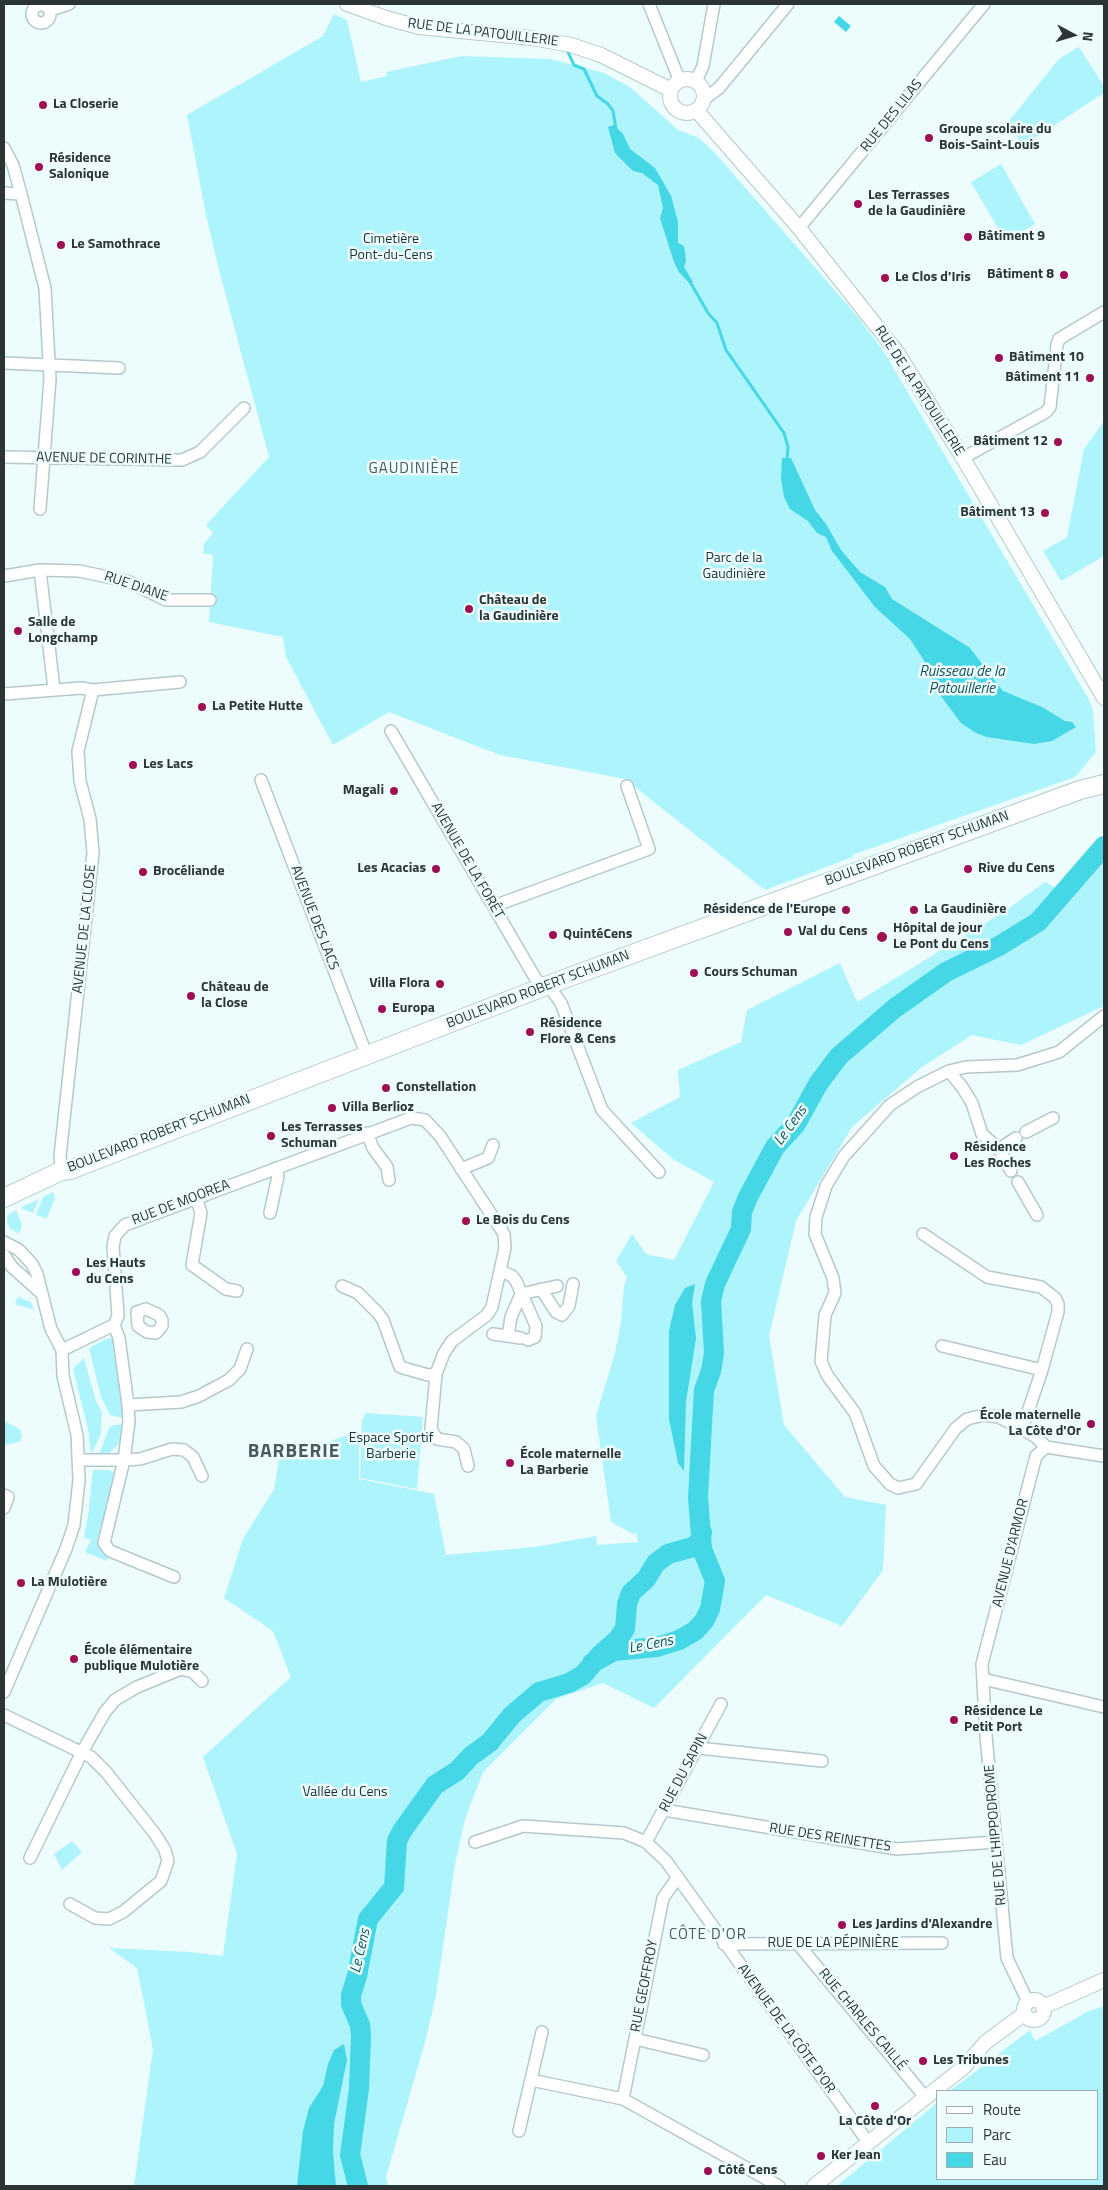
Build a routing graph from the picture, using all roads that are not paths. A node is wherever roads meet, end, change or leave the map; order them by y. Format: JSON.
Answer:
{"nodes":[{"id":1,"x":69,"y":4,"type":"edge"},
{"id":2,"x":347,"y":4,"type":"edge"},
{"id":3,"x":649,"y":4,"type":"edge"},
{"id":4,"x":714,"y":4,"type":"edge"},
{"id":5,"x":788,"y":4,"type":"edge"},
{"id":6,"x":984,"y":4,"type":"edge"},
{"id":7,"x":50,"y":10,"type":"dead end"},
{"id":8,"x":689,"y":80,"type":"junction"},
{"id":9,"x":671,"y":90,"type":"junction"},
{"id":10,"x":700,"y":105,"type":"junction"},
{"id":11,"x":4,"y":148,"type":"edge"},
{"id":12,"x":4,"y":193,"type":"edge"},
{"id":13,"x":21,"y":194,"type":"junction"},
{"id":14,"x":799,"y":228,"type":"junction"},
{"id":15,"x":1104,"y":312,"type":"edge"},
{"id":16,"x":4,"y":363,"type":"edge"},
{"id":17,"x":49,"y":366,"type":"junction"},
{"id":18,"x":119,"y":368,"type":"dead end"},
{"id":19,"x":244,"y":408,"type":"dead end"},
{"id":20,"x":4,"y":457,"type":"edge"},
{"id":21,"x":44,"y":458,"type":"junction"},
{"id":22,"x":963,"y":458,"type":"junction"},
{"id":23,"x":40,"y":509,"type":"dead end"},
{"id":24,"x":40,"y":570,"type":"junction"},
{"id":25,"x":4,"y":576,"type":"edge"},
{"id":26,"x":210,"y":600,"type":"dead end"},
{"id":27,"x":180,"y":682,"type":"dead end"},
{"id":28,"x":54,"y":689,"type":"junction"},
{"id":29,"x":93,"y":690,"type":"junction"},
{"id":30,"x":4,"y":694,"type":"edge"},
{"id":31,"x":1104,"y":698,"type":"edge"},
{"id":32,"x":391,"y":731,"type":"dead end"},
{"id":33,"x":261,"y":780,"type":"dead end"},
{"id":34,"x":1104,"y":784,"type":"edge"},
{"id":35,"x":627,"y":786,"type":"dead end"},
{"id":36,"x":494,"y":906,"type":"junction"},
{"id":37,"x":548,"y":986,"type":"junction"},
{"id":38,"x":1104,"y":1016,"type":"edge"},
{"id":39,"x":367,"y":1056,"type":"junction"},
{"id":40,"x":949,"y":1071,"type":"junction"},
{"id":41,"x":1053,"y":1118,"type":"dead end"},
{"id":42,"x":1026,"y":1132,"type":"dead end"},
{"id":43,"x":367,"y":1133,"type":"junction"},
{"id":44,"x":1016,"y":1138,"type":"dead end"},
{"id":45,"x":493,"y":1145,"type":"dead end"},
{"id":46,"x":999,"y":1149,"type":"junction"},
{"id":47,"x":276,"y":1168,"type":"junction"},
{"id":48,"x":461,"y":1169,"type":"junction"},
{"id":49,"x":61,"y":1171,"type":"junction"},
{"id":50,"x":1011,"y":1171,"type":"dead end"},
{"id":51,"x":659,"y":1172,"type":"dead end"},
{"id":52,"x":389,"y":1180,"type":"dead end"},
{"id":53,"x":1018,"y":1182,"type":"dead end"},
{"id":54,"x":196,"y":1197,"type":"junction"},
{"id":55,"x":4,"y":1198,"type":"edge"},
{"id":56,"x":270,"y":1213,"type":"dead end"},
{"id":57,"x":1037,"y":1215,"type":"dead end"},
{"id":58,"x":922,"y":1234,"type":"dead end"},
{"id":59,"x":4,"y":1242,"type":"edge"},
{"id":60,"x":4,"y":1255,"type":"edge"},
{"id":61,"x":501,"y":1271,"type":"junction"},
{"id":62,"x":573,"y":1284,"type":"dead end"},
{"id":63,"x":342,"y":1286,"type":"dead end"},
{"id":64,"x":557,"y":1286,"type":"dead end"},
{"id":65,"x":541,"y":1289,"type":"junction"},
{"id":66,"x":236,"y":1291,"type":"dead end"},
{"id":67,"x":41,"y":1293,"type":"junction"},
{"id":68,"x":521,"y":1294,"type":"junction"},
{"id":69,"x":136,"y":1318,"type":"dead end"},
{"id":70,"x":116,"y":1321,"type":"junction"},
{"id":71,"x":493,"y":1334,"type":"dead end"},
{"id":72,"x":508,"y":1336,"type":"junction"},
{"id":73,"x":942,"y":1346,"type":"dead end"},
{"id":74,"x":248,"y":1349,"type":"dead end"},
{"id":75,"x":62,"y":1350,"type":"junction"},
{"id":76,"x":1042,"y":1370,"type":"junction"},
{"id":77,"x":436,"y":1374,"type":"junction"},
{"id":78,"x":128,"y":1406,"type":"junction"},
{"id":79,"x":1022,"y":1429,"type":"junction"},
{"id":80,"x":1046,"y":1448,"type":"junction"},
{"id":81,"x":1104,"y":1456,"type":"edge"},
{"id":82,"x":79,"y":1460,"type":"junction"},
{"id":83,"x":124,"y":1460,"type":"junction"},
{"id":84,"x":468,"y":1466,"type":"dead end"},
{"id":85,"x":202,"y":1476,"type":"dead end"},
{"id":86,"x":4,"y":1495,"type":"edge"},
{"id":87,"x":4,"y":1508,"type":"edge"},
{"id":88,"x":174,"y":1577,"type":"dead end"},
{"id":89,"x":982,"y":1664,"type":"joint"},
{"id":90,"x":983,"y":1679,"type":"junction"},
{"id":91,"x":202,"y":1682,"type":"dead end"},
{"id":92,"x":4,"y":1692,"type":"edge"},
{"id":93,"x":721,"y":1704,"type":"dead end"},
{"id":94,"x":1104,"y":1707,"type":"edge"},
{"id":95,"x":4,"y":1715,"type":"edge"},
{"id":96,"x":698,"y":1748,"type":"junction"},
{"id":97,"x":82,"y":1752,"type":"junction"},
{"id":98,"x":822,"y":1761,"type":"dead end"},
{"id":99,"x":664,"y":1810,"type":"junction"},
{"id":100,"x":475,"y":1842,"type":"dead end"},
{"id":101,"x":646,"y":1842,"type":"junction"},
{"id":102,"x":996,"y":1842,"type":"junction"},
{"id":103,"x":30,"y":1858,"type":"dead end"},
{"id":104,"x":678,"y":1877,"type":"junction"},
{"id":105,"x":70,"y":1904,"type":"dead end"},
{"id":106,"x":942,"y":1943,"type":"dead end"},
{"id":107,"x":724,"y":1944,"type":"junction"},
{"id":108,"x":798,"y":1944,"type":"junction"},
{"id":109,"x":1104,"y":1980,"type":"edge"},
{"id":110,"x":1026,"y":2008,"type":"junction"},
{"id":111,"x":542,"y":2032,"type":"dead end"},
{"id":112,"x":635,"y":2039,"type":"junction"},
{"id":113,"x":703,"y":2055,"type":"dead end"},
{"id":114,"x":531,"y":2080,"type":"junction"},
{"id":115,"x":925,"y":2097,"type":"junction"},
{"id":116,"x":623,"y":2098,"type":"junction"},
{"id":117,"x":520,"y":2131,"type":"dead end"},
{"id":118,"x":868,"y":2142,"type":"junction"},
{"id":119,"x":780,"y":2186,"type":"edge"},
{"id":120,"x":814,"y":2186,"type":"edge"}],
"edges":[{"from":1,"to":7,"type":"street"},
{"from":2,"to":9,"type":"street","name":"RUE DE LA PATOUILLERIE"},
{"from":3,"to":8,"type":"street"},
{"from":4,"to":8,"type":"street"},
{"from":5,"to":10,"type":"street"},
{"from":6,"to":14,"type":"street","name":"RUE DES LILAS"},
{"from":8,"to":9,"type":"street"},
{"from":8,"to":10,"type":"street"},
{"from":9,"to":10,"type":"street"},
{"from":10,"to":14,"type":"street","name":"RUE DE LA PATOUILLERIE"},
{"from":11,"to":13,"type":"street"},
{"from":12,"to":13,"type":"street"},
{"from":13,"to":17,"type":"street"},
{"from":14,"to":22,"type":"street","name":"RUE DE LA PATOUILLERIE"},
{"from":15,"to":22,"type":"street"},
{"from":16,"to":17,"type":"street"},
{"from":17,"to":18,"type":"street"},
{"from":17,"to":21,"type":"street"},
{"from":19,"to":21,"type":"street","name":"AVENUE DE CORINTHE"},
{"from":20,"to":21,"type":"street","name":"AVENUE DE CORINTHE"},
{"from":21,"to":23,"type":"street"},
{"from":22,"to":31,"type":"street","name":"RUE DE LA PATOUILLERIE"},
{"from":24,"to":25,"type":"street","name":"RUE DIANE"},
{"from":24,"to":26,"type":"street","name":"RUE DIANE"},
{"from":24,"to":28,"type":"street"},
{"from":27,"to":29,"type":"street"},
{"from":28,"to":29,"type":"street"},
{"from":28,"to":30,"type":"street"},
{"from":29,"to":49,"type":"street","name":"AVENUE DE LA CLOSE"},
{"from":32,"to":36,"type":"street","name":"AVENUE DE LA FORÊT"},
{"from":33,"to":39,"type":"street","name":"AVENUE DES LACS"},
{"from":34,"to":37,"type":"main road","name":"BOULEVARD ROBERT SCHUMAN"},
{"from":35,"to":36,"type":"street"},
{"from":36,"to":37,"type":"street","name":"AVENUE DE LA FORÊT"},
{"from":37,"to":39,"type":"main road","name":"BOULEVARD ROBERT SCHUMAN"},
{"from":37,"to":51,"type":"street","name":"AVENUE DE LA FORÊT"},
{"from":38,"to":40,"type":"street"},
{"from":39,"to":49,"type":"main road","name":"BOULEVARD ROBERT SCHUMAN"},
{"from":40,"to":46,"type":"street"},
{"from":40,"to":79,"type":"street"},
{"from":41,"to":42,"type":"street"},
{"from":43,"to":47,"type":"street","name":"RUE DE MOOREA"},
{"from":43,"to":48,"type":"street","name":"RUE DE MOOREA"},
{"from":43,"to":52,"type":"street"},
{"from":44,"to":46,"type":"street"},
{"from":45,"to":48,"type":"street"},
{"from":46,"to":50,"type":"street"},
{"from":47,"to":54,"type":"street","name":"RUE DE MOOREA"},
{"from":47,"to":56,"type":"street"},
{"from":48,"to":61,"type":"street"},
{"from":49,"to":55,"type":"main road","name":"BOULEVARD ROBERT SCHUMAN"},
{"from":53,"to":57,"type":"street"},
{"from":54,"to":66,"type":"street"},
{"from":54,"to":70,"type":"street","name":"RUE DE MOOREA"},
{"from":58,"to":76,"type":"street"},
{"from":59,"to":67,"type":"street"},
{"from":60,"to":67,"type":"street"},
{"from":61,"to":68,"type":"street"},
{"from":61,"to":77,"type":"street"},
{"from":62,"to":65,"type":"street"},
{"from":63,"to":77,"type":"street"},
{"from":64,"to":65,"type":"street"},
{"from":65,"to":68,"type":"street"},
{"from":67,"to":75,"type":"street"},
{"from":68,"to":72,"type":"street"},
{"from":68,"to":72,"type":"street"},
{"from":69,"to":70,"type":"street"},
{"from":70,"to":75,"type":"street"},
{"from":70,"to":78,"type":"street","name":"RUE DE MOOREA"},
{"from":71,"to":72,"type":"street"},
{"from":73,"to":76,"type":"street"},
{"from":74,"to":78,"type":"street"},
{"from":75,"to":82,"type":"street"},
{"from":76,"to":79,"type":"street"},
{"from":77,"to":84,"type":"street"},
{"from":78,"to":83,"type":"street","name":"RUE DE MOOREA"},
{"from":79,"to":80,"type":"street"},
{"from":80,"to":81,"type":"street"},
{"from":80,"to":89,"type":"street","name":"AVENUE D'ARMOR"},
{"from":82,"to":83,"type":"street"},
{"from":82,"to":92,"type":"street"},
{"from":83,"to":85,"type":"street"},
{"from":83,"to":88,"type":"street","name":"RUE DE MOOREA"},
{"from":86,"to":87,"type":"street"},
{"from":89,"to":90,"type":"street","name":"RUE DE L'HIPPODROME"},
{"from":90,"to":94,"type":"street"},
{"from":90,"to":102,"type":"street","name":"RUE DE L'HIPPODROME"},
{"from":91,"to":97,"type":"street"},
{"from":93,"to":96,"type":"street","name":"RUE DU SAPIN"},
{"from":95,"to":97,"type":"street"},
{"from":96,"to":98,"type":"street"},
{"from":96,"to":99,"type":"street","name":"RUE DU SAPIN"},
{"from":97,"to":103,"type":"street"},
{"from":97,"to":105,"type":"street"},
{"from":99,"to":101,"type":"street","name":"RUE DU SAPIN"},
{"from":99,"to":102,"type":"street","name":"RUE DES REINETTES"},
{"from":100,"to":101,"type":"street","name":"AVENUE DE LA CÔTE D'OR"},
{"from":101,"to":104,"type":"street","name":"AVENUE DE LA CÔTE D'OR"},
{"from":102,"to":110,"type":"street","name":"RUE DE L'HIPPODROME"},
{"from":104,"to":107,"type":"street","name":"AVENUE DE LA CÔTE D'OR"},
{"from":104,"to":112,"type":"street","name":"RUE GEOFFROY"},
{"from":106,"to":108,"type":"street","name":"RUE DE LA PÉPINIÈRE"},
{"from":107,"to":108,"type":"street","name":"RUE DE LA PÉPINIÈRE"},
{"from":107,"to":118,"type":"street","name":"AVENUE DE LA CÔTE D'OR"},
{"from":108,"to":115,"type":"street","name":"RUE CHARLES CAILLÉ"},
{"from":109,"to":110,"type":"street"},
{"from":110,"to":115,"type":"street"},
{"from":111,"to":114,"type":"street"},
{"from":112,"to":113,"type":"street"},
{"from":112,"to":116,"type":"street","name":"RUE GEOFFROY"},
{"from":114,"to":116,"type":"street"},
{"from":114,"to":117,"type":"street"},
{"from":115,"to":118,"type":"street"},
{"from":116,"to":119,"type":"street"},
{"from":118,"to":120,"type":"street"}]}
